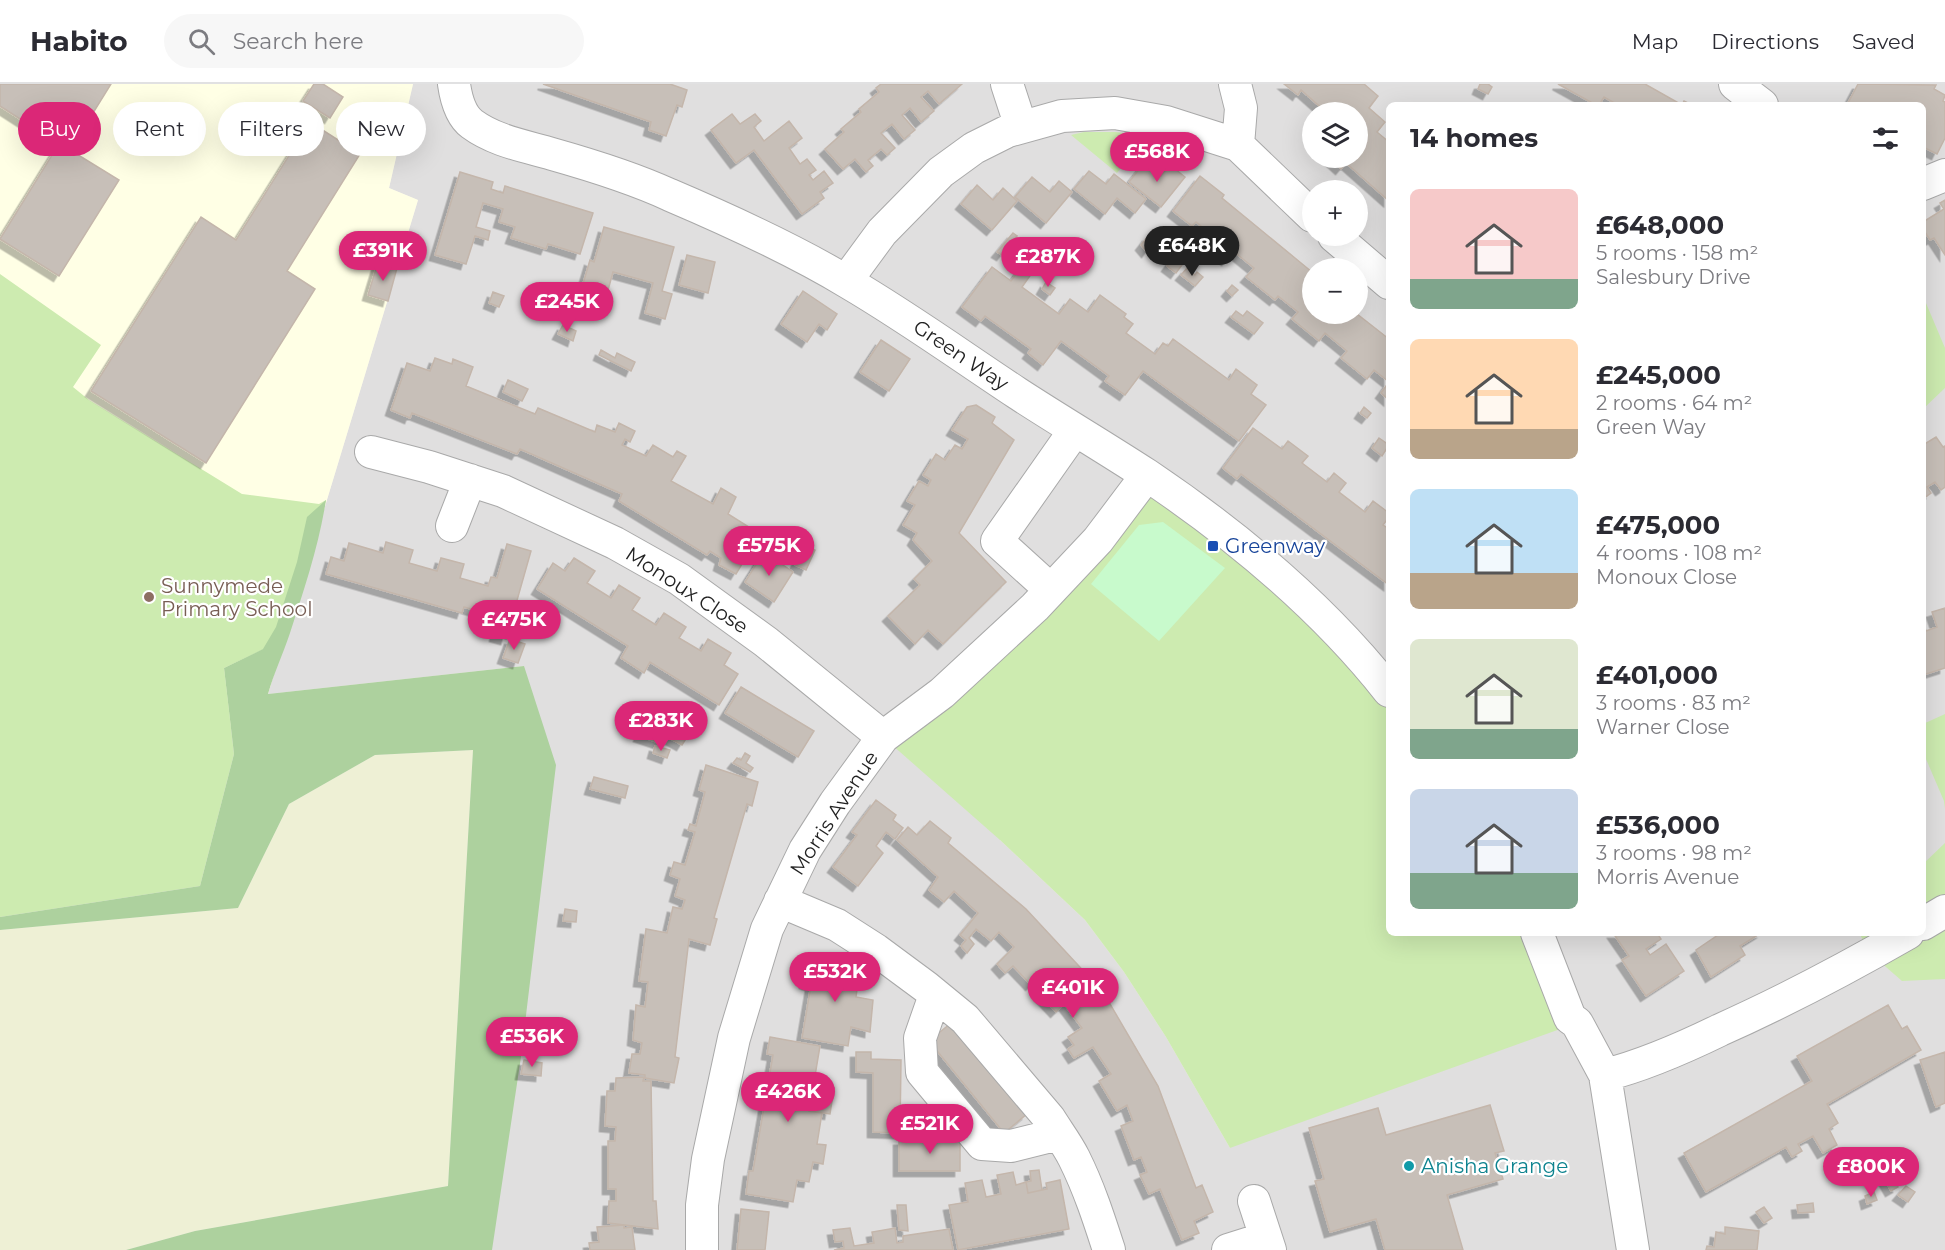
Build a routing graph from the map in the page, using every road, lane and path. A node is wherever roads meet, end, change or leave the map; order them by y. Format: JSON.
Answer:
{"nodes":[{"id":1,"x":454,"y":84,"type":"edge"},
{"id":2,"x":1007,"y":84,"type":"edge"},
{"id":3,"x":1235,"y":84,"type":"edge"},
{"id":4,"x":1735,"y":84,"type":"edge"},
{"id":5,"x":1758,"y":102,"type":"edge"},
{"id":6,"x":1021,"y":126,"type":"junction"},
{"id":7,"x":1238,"y":145,"type":"junction"},
{"id":8,"x":1945,"y":175,"type":"edge"},
{"id":9,"x":1926,"y":183,"type":"edge"},
{"id":10,"x":1302,"y":206,"type":"edge"},
{"id":11,"x":1346,"y":246,"type":"edge"},
{"id":12,"x":1386,"y":280,"type":"edge"},
{"id":13,"x":846,"y":281,"type":"junction"},
{"id":14,"x":1075,"y":430,"type":"junction"},
{"id":15,"x":371,"y":452,"type":"dead end"},
{"id":16,"x":1147,"y":475,"type":"junction"},
{"id":17,"x":470,"y":480,"type":"junction"},
{"id":18,"x":452,"y":526,"type":"dead end"},
{"id":19,"x":1051,"y":590,"type":"junction"},
{"id":20,"x":1386,"y":687,"type":"edge"},
{"id":21,"x":883,"y":737,"type":"junction"},
{"id":22,"x":780,"y":901,"type":"junction"},
{"id":23,"x":1945,"y":911,"type":"edge"},
{"id":24,"x":1926,"y":922,"type":"edge"},
{"id":25,"x":1538,"y":936,"type":"edge"},
{"id":26,"x":1903,"y":936,"type":"edge"},
{"id":27,"x":935,"y":995,"type":"junction"},
{"id":28,"x":1605,"y":1075,"type":"junction"},
{"id":29,"x":1059,"y":1134,"type":"junction"},
{"id":30,"x":1254,"y":1201,"type":"dead end"},
{"id":31,"x":1268,"y":1244,"type":"edge"},
{"id":32,"x":702,"y":1250,"type":"edge"},
{"id":33,"x":1109,"y":1250,"type":"edge"},
{"id":34,"x":1228,"y":1250,"type":"edge"},
{"id":35,"x":1633,"y":1250,"type":"edge"}],
"edges":[{"from":1,"to":13,"type":"street","name":"Green Way"},
{"from":2,"to":6,"type":"street"},
{"from":3,"to":7,"type":"street"},
{"from":4,"to":5,"type":"street"},
{"from":6,"to":7,"type":"street"},
{"from":6,"to":13,"type":"street"},
{"from":7,"to":10,"type":"street"},
{"from":8,"to":9,"type":"street"},
{"from":11,"to":12,"type":"street"},
{"from":13,"to":14,"type":"street","name":"Green Way"},
{"from":14,"to":16,"type":"street","name":"Green Way"},
{"from":14,"to":19,"type":"street"},
{"from":15,"to":17,"type":"street","name":"Monoux Close"},
{"from":16,"to":19,"type":"street","name":"Morris Avenue"},
{"from":16,"to":20,"type":"street","name":"Green Way"},
{"from":17,"to":18,"type":"street"},
{"from":17,"to":21,"type":"street","name":"Monoux Close"},
{"from":19,"to":21,"type":"street","name":"Morris Avenue"},
{"from":21,"to":22,"type":"street","name":"Morris Avenue"},
{"from":22,"to":27,"type":"street"},
{"from":22,"to":32,"type":"street","name":"Morris Avenue"},
{"from":23,"to":24,"type":"street"},
{"from":25,"to":28,"type":"street"},
{"from":26,"to":28,"type":"street"},
{"from":27,"to":29,"type":"street"},
{"from":27,"to":29,"type":"street"},
{"from":28,"to":35,"type":"street"},
{"from":29,"to":33,"type":"street"},
{"from":30,"to":31,"type":"street"},
{"from":31,"to":34,"type":"street"}]}
